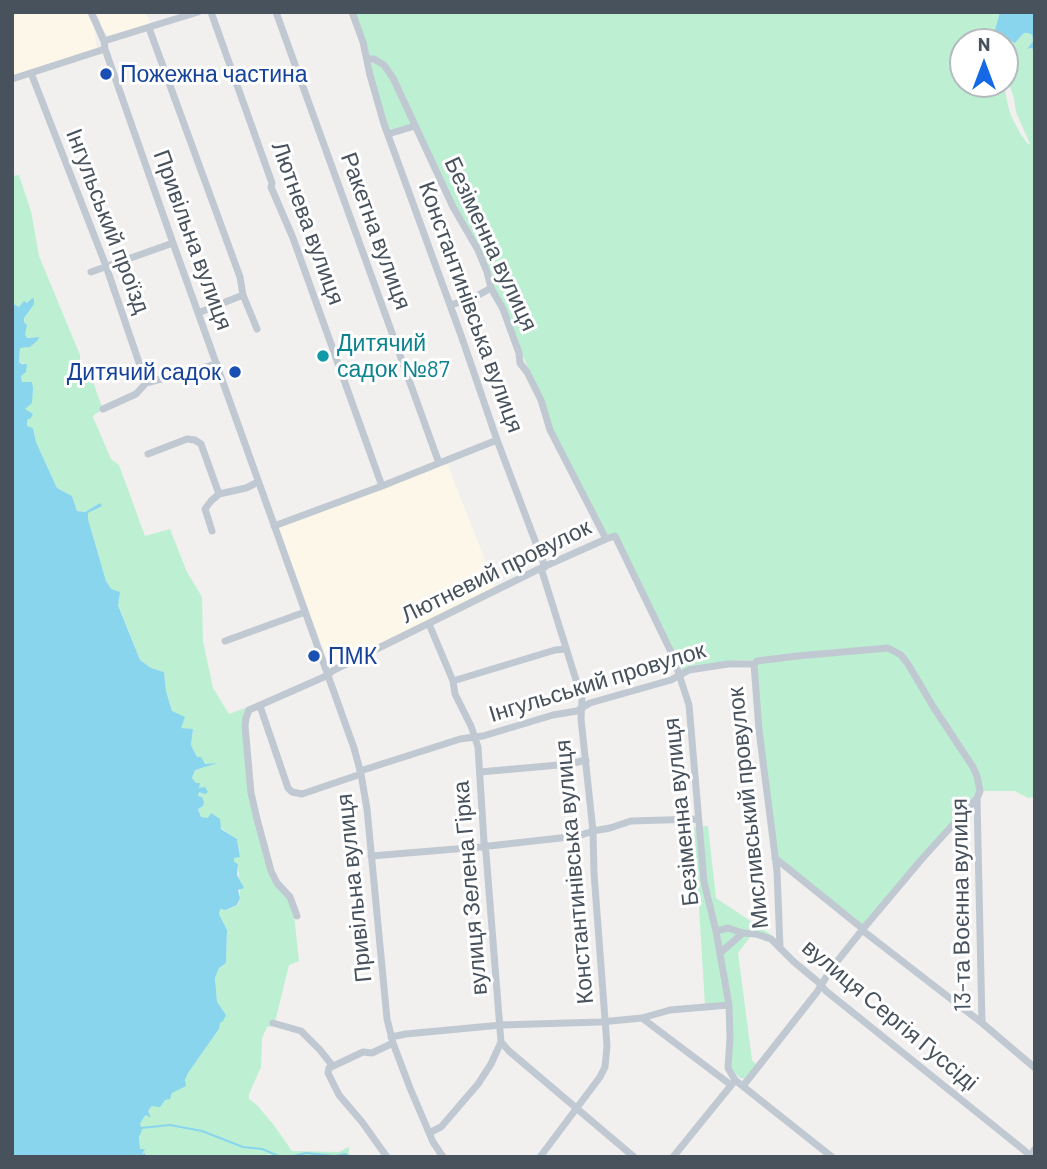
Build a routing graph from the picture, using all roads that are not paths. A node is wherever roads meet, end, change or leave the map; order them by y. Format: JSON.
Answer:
{"nodes":[{"id":1,"x":91,"y":12,"type":"edge"},
{"id":2,"x":198,"y":12,"type":"edge"},
{"id":3,"x":211,"y":12,"type":"edge"},
{"id":4,"x":276,"y":12,"type":"edge"},
{"id":5,"x":352,"y":12,"type":"edge"},
{"id":6,"x":149,"y":28,"type":"junction"},
{"id":7,"x":104,"y":45,"type":"junction"},
{"id":8,"x":367,"y":59,"type":"junction"},
{"id":9,"x":32,"y":73,"type":"junction"},
{"id":10,"x":12,"y":79,"type":"edge"},
{"id":11,"x":415,"y":126,"type":"junction"},
{"id":12,"x":388,"y":134,"type":"junction"},
{"id":13,"x":173,"y":243,"type":"junction"},
{"id":14,"x":106,"y":266,"type":"junction"},
{"id":15,"x":91,"y":272,"type":"dead end"},
{"id":16,"x":491,"y":288,"type":"junction"},
{"id":17,"x":243,"y":295,"type":"junction"},
{"id":18,"x":451,"y":305,"type":"junction"},
{"id":19,"x":198,"y":313,"type":"junction"},
{"id":20,"x":257,"y":329,"type":"dead end"},
{"id":21,"x":217,"y":364,"type":"junction"},
{"id":22,"x":146,"y":383,"type":"junction"},
{"id":23,"x":103,"y":409,"type":"dead end"},
{"id":24,"x":497,"y":440,"type":"junction"},
{"id":25,"x":148,"y":453,"type":"dead end"},
{"id":26,"x":439,"y":463,"type":"junction"},
{"id":27,"x":258,"y":482,"type":"junction"},
{"id":28,"x":382,"y":486,"type":"junction"},
{"id":29,"x":219,"y":494,"type":"junction"},
{"id":30,"x":274,"y":526,"type":"junction"},
{"id":31,"x":212,"y":531,"type":"dead end"},
{"id":32,"x":615,"y":536,"type":"joint"},
{"id":33,"x":606,"y":539,"type":"junction"},
{"id":34,"x":543,"y":567,"type":"junction"},
{"id":35,"x":305,"y":612,"type":"junction"},
{"id":36,"x":429,"y":624,"type":"junction"},
{"id":37,"x":225,"y":641,"type":"dead end"},
{"id":38,"x":888,"y":648,"type":"joint"},
{"id":39,"x":566,"y":649,"type":"junction"},
{"id":40,"x":754,"y":664,"type":"junction"},
{"id":41,"x":328,"y":674,"type":"junction"},
{"id":42,"x":678,"y":676,"type":"junction"},
{"id":43,"x":453,"y":681,"type":"junction"},
{"id":44,"x":260,"y":706,"type":"junction"},
{"id":45,"x":582,"y":707,"type":"junction"},
{"id":46,"x":474,"y":737,"type":"junction"},
{"id":47,"x":586,"y":760,"type":"junction"},
{"id":48,"x":361,"y":772,"type":"junction"},
{"id":49,"x":480,"y":772,"type":"junction"},
{"id":50,"x":977,"y":798,"type":"junction"},
{"id":51,"x":698,"y":819,"type":"junction"},
{"id":52,"x":593,"y":831,"type":"junction"},
{"id":53,"x":485,"y":846,"type":"junction"},
{"id":54,"x":372,"y":856,"type":"junction"},
{"id":55,"x":774,"y":857,"type":"junction"},
{"id":56,"x":297,"y":916,"type":"dead end"},
{"id":57,"x":862,"y":930,"type":"junction"},
{"id":58,"x":716,"y":931,"type":"junction"},
{"id":59,"x":743,"y":933,"type":"junction"},
{"id":60,"x":780,"y":948,"type":"junction"},
{"id":61,"x":720,"y":953,"type":"junction"},
{"id":62,"x":821,"y":986,"type":"junction"},
{"id":63,"x":729,"y":1005,"type":"junction"},
{"id":64,"x":642,"y":1017,"type":"junction"},
{"id":65,"x":606,"y":1021,"type":"junction"},
{"id":66,"x":273,"y":1023,"type":"dead end"},
{"id":67,"x":982,"y":1023,"type":"junction"},
{"id":68,"x":501,"y":1025,"type":"junction"},
{"id":69,"x":392,"y":1040,"type":"junction"},
{"id":70,"x":501,"y":1042,"type":"junction"},
{"id":71,"x":332,"y":1065,"type":"junction"},
{"id":72,"x":1035,"y":1068,"type":"edge"},
{"id":73,"x":733,"y":1083,"type":"junction"},
{"id":74,"x":743,"y":1086,"type":"junction"},
{"id":75,"x":578,"y":1108,"type":"junction"},
{"id":76,"x":429,"y":1133,"type":"junction"},
{"id":77,"x":1032,"y":1153,"type":"edge"},
{"id":78,"x":387,"y":1157,"type":"edge"},
{"id":79,"x":443,"y":1157,"type":"edge"},
{"id":80,"x":540,"y":1157,"type":"edge"},
{"id":81,"x":634,"y":1157,"type":"edge"},
{"id":82,"x":673,"y":1157,"type":"edge"},
{"id":83,"x":832,"y":1157,"type":"edge"}],
"edges":[{"from":1,"to":7,"type":"street","name":"Привільна вулиця"},
{"from":2,"to":6,"type":"street"},
{"from":3,"to":28,"type":"street","name":"Лютнева вулиця"},
{"from":4,"to":26,"type":"street","name":"Ракетна вулиця"},
{"from":5,"to":8,"type":"street"},
{"from":6,"to":7,"type":"street"},
{"from":6,"to":17,"type":"street"},
{"from":7,"to":9,"type":"street"},
{"from":7,"to":13,"type":"street","name":"Привільна вулиця"},
{"from":8,"to":11,"type":"street","name":"Безіменна вулиця"},
{"from":8,"to":12,"type":"street","name":"Константинівська вулиця"},
{"from":9,"to":10,"type":"street"},
{"from":9,"to":14,"type":"street","name":"Інгульський проїзд"},
{"from":11,"to":12,"type":"street"},
{"from":11,"to":16,"type":"street","name":"Безіменна вулиця"},
{"from":12,"to":18,"type":"street","name":"Константинівська вулиця"},
{"from":13,"to":14,"type":"street"},
{"from":13,"to":19,"type":"street","name":"Привільна вулиця"},
{"from":14,"to":15,"type":"street"},
{"from":14,"to":22,"type":"street","name":"Інгульський проїзд"},
{"from":16,"to":18,"type":"street"},
{"from":16,"to":33,"type":"street","name":"Безіменна вулиця"},
{"from":17,"to":19,"type":"street"},
{"from":17,"to":20,"type":"street"},
{"from":18,"to":24,"type":"street","name":"Константинівська вулиця"},
{"from":19,"to":21,"type":"street","name":"Привільна вулиця"},
{"from":21,"to":22,"type":"street"},
{"from":21,"to":27,"type":"street","name":"Привільна вулиця"},
{"from":22,"to":23,"type":"street"},
{"from":24,"to":26,"type":"street"},
{"from":24,"to":34,"type":"street","name":"Константинівська вулиця"},
{"from":25,"to":29,"type":"street"},
{"from":26,"to":28,"type":"street"},
{"from":27,"to":29,"type":"street"},
{"from":27,"to":30,"type":"street","name":"Привільна вулиця"},
{"from":28,"to":30,"type":"street"},
{"from":29,"to":31,"type":"street"},
{"from":30,"to":35,"type":"street","name":"Привільна вулиця"},
{"from":32,"to":33,"type":"street","name":"Лютневий провулок"},
{"from":32,"to":42,"type":"street","name":"Безіменна вулиця"},
{"from":33,"to":34,"type":"street","name":"Лютневий провулок"},
{"from":34,"to":36,"type":"street","name":"Лютневий провулок"},
{"from":34,"to":39,"type":"street","name":"Константинівська вулиця"},
{"from":35,"to":37,"type":"street"},
{"from":35,"to":41,"type":"street","name":"Привільна вулиця"},
{"from":36,"to":41,"type":"street","name":"Лютневий провулок"},
{"from":36,"to":43,"type":"street","name":"вулиця Зелена Гірка"},
{"from":38,"to":40,"type":"street","name":"Інгульський провулок"},
{"from":38,"to":50,"type":"street","name":"13-та Воєнна вулиця"},
{"from":39,"to":43,"type":"street"},
{"from":39,"to":45,"type":"street","name":"Константинівська вулиця"},
{"from":40,"to":42,"type":"street","name":"Інгульський провулок"},
{"from":40,"to":55,"type":"street","name":"Мисливський провулок"},
{"from":41,"to":44,"type":"street","name":"Лютневий провулок"},
{"from":41,"to":48,"type":"street","name":"Привільна вулиця"},
{"from":42,"to":45,"type":"street","name":"Інгульський провулок"},
{"from":42,"to":51,"type":"street","name":"Безіменна вулиця"},
{"from":43,"to":46,"type":"street","name":"вулиця Зелена Гірка"},
{"from":44,"to":48,"type":"street","name":"Інгульський провулок"},
{"from":44,"to":56,"type":"street"},
{"from":45,"to":46,"type":"street","name":"Інгульський провулок"},
{"from":45,"to":47,"type":"street","name":"Константинівська вулиця"},
{"from":46,"to":48,"type":"street","name":"Інгульський провулок"},
{"from":46,"to":49,"type":"street","name":"вулиця Зелена Гірка"},
{"from":47,"to":49,"type":"street"},
{"from":47,"to":52,"type":"street","name":"Константинівська вулиця"},
{"from":48,"to":54,"type":"street","name":"Привільна вулиця"},
{"from":49,"to":53,"type":"street","name":"вулиця Зелена Гірка"},
{"from":50,"to":57,"type":"street"},
{"from":50,"to":67,"type":"street","name":"13-та Воєнна вулиця"},
{"from":51,"to":52,"type":"street"},
{"from":51,"to":58,"type":"street","name":"Безіменна вулиця"},
{"from":52,"to":53,"type":"street"},
{"from":52,"to":65,"type":"street","name":"Константинівська вулиця"},
{"from":53,"to":54,"type":"street"},
{"from":53,"to":68,"type":"street","name":"вулиця Зелена Гірка"},
{"from":54,"to":69,"type":"street","name":"Привільна вулиця"},
{"from":55,"to":57,"type":"street"},
{"from":55,"to":60,"type":"street","name":"Мисливський провулок"},
{"from":57,"to":62,"type":"street"},
{"from":57,"to":67,"type":"street"},
{"from":58,"to":59,"type":"street","name":"вулиця Сергія Гуссіді"},
{"from":58,"to":61,"type":"street","name":"Безіменна вулиця"},
{"from":59,"to":60,"type":"street","name":"вулиця Сергія Гуссіді"},
{"from":59,"to":61,"type":"street"},
{"from":60,"to":62,"type":"street","name":"вулиця Сергія Гуссіді"},
{"from":61,"to":63,"type":"street","name":"Безіменна вулиця"},
{"from":62,"to":74,"type":"street"},
{"from":62,"to":77,"type":"street","name":"вулиця Сергія Гуссіді"},
{"from":63,"to":64,"type":"street"},
{"from":63,"to":73,"type":"street","name":"Безіменна вулиця"},
{"from":64,"to":65,"type":"street"},
{"from":64,"to":73,"type":"street"},
{"from":65,"to":68,"type":"street"},
{"from":65,"to":75,"type":"street","name":"Константинівська вулиця"},
{"from":66,"to":71,"type":"street"},
{"from":67,"to":72,"type":"street"},
{"from":68,"to":69,"type":"street"},
{"from":68,"to":70,"type":"street","name":"вулиця Зелена Гірка"},
{"from":69,"to":71,"type":"street"},
{"from":69,"to":76,"type":"street","name":"Привільна вулиця"},
{"from":70,"to":75,"type":"street"},
{"from":70,"to":76,"type":"street","name":"вулиця Зелена Гірка"},
{"from":71,"to":78,"type":"street"},
{"from":73,"to":74,"type":"street"},
{"from":73,"to":82,"type":"street"},
{"from":74,"to":83,"type":"street"},
{"from":75,"to":80,"type":"street","name":"Константинівська вулиця"},
{"from":75,"to":81,"type":"street"},
{"from":76,"to":79,"type":"street","name":"Привільна вулиця"}]}
